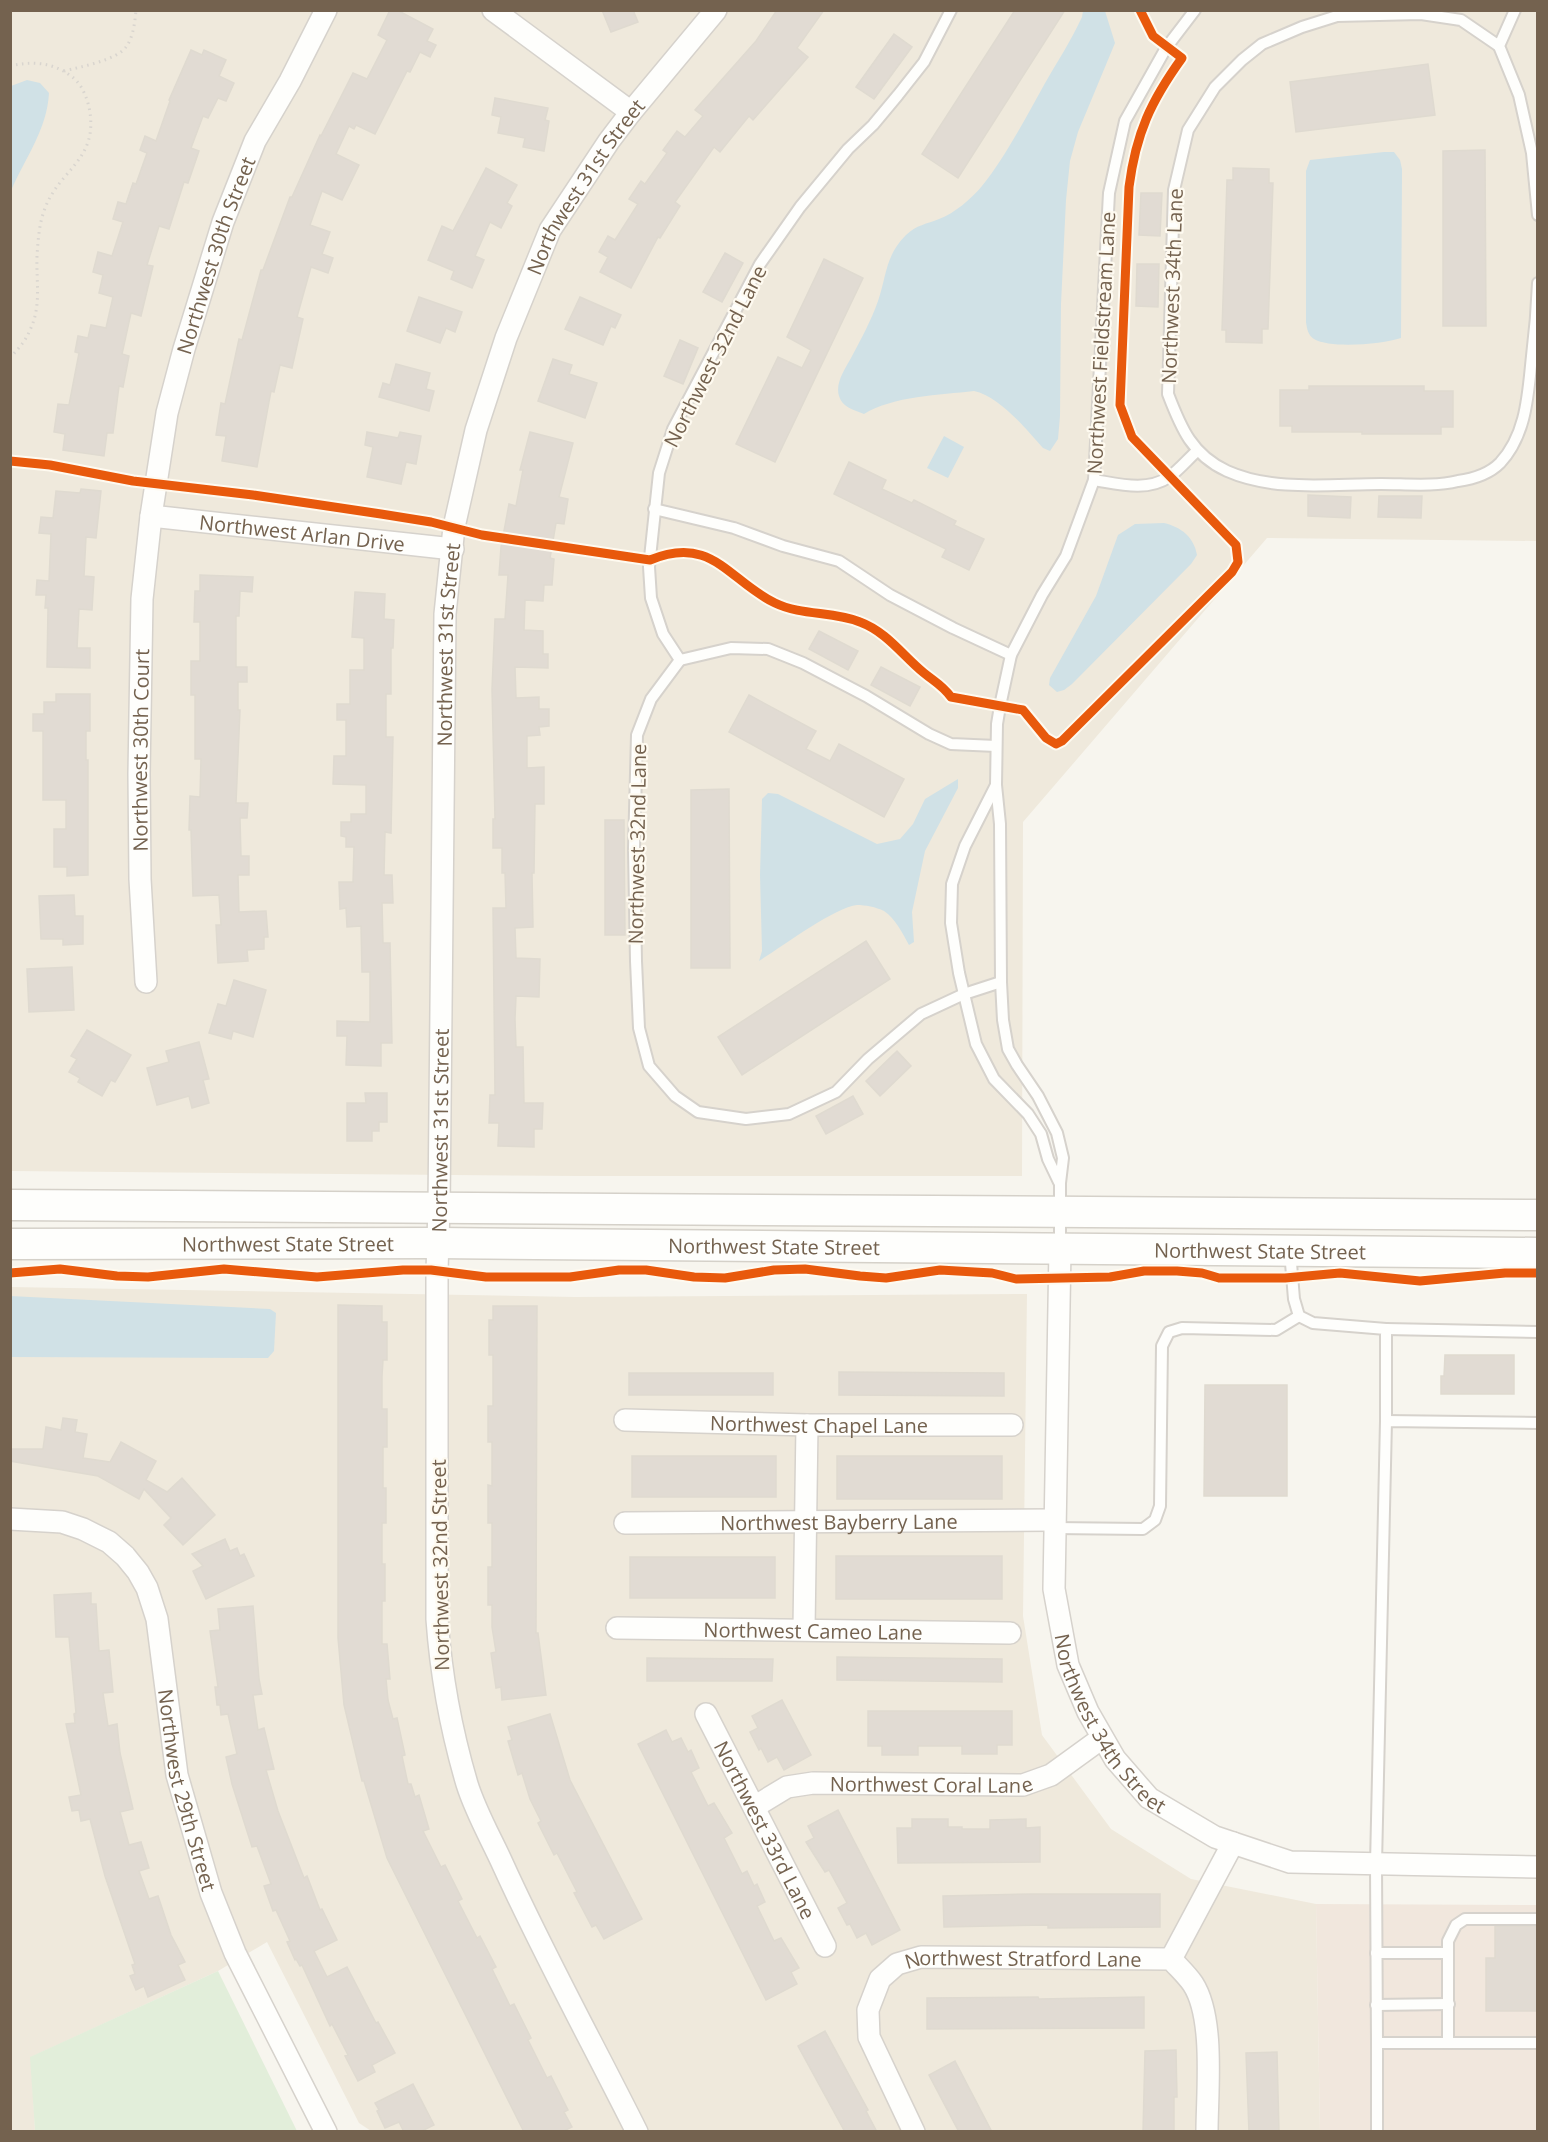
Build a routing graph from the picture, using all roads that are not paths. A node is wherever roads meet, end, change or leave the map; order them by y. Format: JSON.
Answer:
{"nodes":[{"id":1,"x":326,"y":10,"type":"edge"},
{"id":2,"x":493,"y":10,"type":"edge"},
{"id":3,"x":716,"y":10,"type":"edge"},
{"id":4,"x":951,"y":10,"type":"edge"},
{"id":5,"x":1195,"y":10,"type":"edge"},
{"id":6,"x":1515,"y":10,"type":"edge"},
{"id":7,"x":1499,"y":46,"type":"junction"},
{"id":8,"x":631,"y":112,"type":"junction"},
{"id":9,"x":1538,"y":214,"type":"edge"},
{"id":10,"x":1538,"y":283,"type":"edge"},
{"id":11,"x":1197,"y":451,"type":"junction"},
{"id":12,"x":1094,"y":480,"type":"junction"},
{"id":13,"x":654,"y":509,"type":"junction"},
{"id":14,"x":151,"y":516,"type":"junction"},
{"id":15,"x":453,"y":549,"type":"junction"},
{"id":16,"x":1011,"y":655,"type":"junction"},
{"id":17,"x":680,"y":660,"type":"junction"},
{"id":18,"x":996,"y":746,"type":"junction"},
{"id":19,"x":996,"y":785,"type":"junction"},
{"id":20,"x":146,"y":982,"type":"dead end"},
{"id":21,"x":1001,"y":982,"type":"junction"},
{"id":22,"x":964,"y":994,"type":"junction"},
{"id":23,"x":1060,"y":1197,"type":"junction"},
{"id":24,"x":10,"y":1205,"type":"edge"},
{"id":25,"x":439,"y":1207,"type":"junction"},
{"id":26,"x":1538,"y":1215,"type":"edge"},
{"id":27,"x":437,"y":1243,"type":"junction"},
{"id":28,"x":10,"y":1244,"type":"edge"},
{"id":29,"x":1060,"y":1249,"type":"junction"},
{"id":30,"x":1290,"y":1251,"type":"junction"},
{"id":31,"x":1538,"y":1253,"type":"edge"},
{"id":32,"x":1299,"y":1316,"type":"junction"},
{"id":33,"x":1386,"y":1329,"type":"junction"},
{"id":34,"x":1538,"y":1332,"type":"edge"},
{"id":35,"x":625,"y":1420,"type":"dead end"},
{"id":36,"x":1386,"y":1421,"type":"junction"},
{"id":37,"x":1538,"y":1423,"type":"edge"},
{"id":38,"x":807,"y":1425,"type":"junction"},
{"id":39,"x":1012,"y":1425,"type":"dead end"},
{"id":40,"x":10,"y":1519,"type":"edge"},
{"id":41,"x":807,"y":1522,"type":"junction"},
{"id":42,"x":625,"y":1523,"type":"dead end"},
{"id":43,"x":1054,"y":1524,"type":"junction"},
{"id":44,"x":617,"y":1628,"type":"dead end"},
{"id":45,"x":804,"y":1629,"type":"junction"},
{"id":46,"x":1010,"y":1633,"type":"dead end"},
{"id":47,"x":706,"y":1714,"type":"dead end"},
{"id":48,"x":1102,"y":1738,"type":"junction"},
{"id":49,"x":754,"y":1807,"type":"junction"},
{"id":50,"x":1233,"y":1843,"type":"junction"},
{"id":51,"x":1376,"y":1864,"type":"junction"},
{"id":52,"x":1538,"y":1867,"type":"edge"},
{"id":53,"x":1538,"y":1918,"type":"edge"},
{"id":54,"x":825,"y":1946,"type":"dead end"},
{"id":55,"x":1376,"y":1953,"type":"junction"},
{"id":56,"x":1448,"y":1953,"type":"junction"},
{"id":57,"x":1171,"y":1959,"type":"junction"},
{"id":58,"x":1449,"y":2004,"type":"junction"},
{"id":59,"x":1376,"y":2005,"type":"junction"},
{"id":60,"x":1377,"y":2043,"type":"junction"},
{"id":61,"x":1448,"y":2043,"type":"junction"},
{"id":62,"x":1538,"y":2043,"type":"edge"},
{"id":63,"x":326,"y":2132,"type":"edge"},
{"id":64,"x":637,"y":2132,"type":"edge"},
{"id":65,"x":914,"y":2132,"type":"edge"},
{"id":66,"x":1207,"y":2132,"type":"edge"},
{"id":67,"x":1377,"y":2132,"type":"edge"}],
"edges":[{"from":1,"to":14,"type":"street","name":"Northwest 30th Street"},
{"from":2,"to":8,"type":"street"},
{"from":3,"to":8,"type":"street","name":"Northwest 31st Street"},
{"from":4,"to":13,"type":"lane","name":"Northwest 32nd Lane"},
{"from":5,"to":12,"type":"lane","name":"Northwest Fieldstream Lane"},
{"from":6,"to":7,"type":"lane"},
{"from":7,"to":9,"type":"lane"},
{"from":7,"to":11,"type":"lane","name":"Northwest 34th Lane"},
{"from":8,"to":15,"type":"street","name":"Northwest 31st Street"},
{"from":10,"to":11,"type":"lane","name":"Northwest 34th Lane"},
{"from":11,"to":12,"type":"lane"},
{"from":12,"to":16,"type":"lane","name":"Northwest Fieldstream Lane"},
{"from":13,"to":16,"type":"lane"},
{"from":13,"to":17,"type":"lane","name":"Northwest 32nd Lane"},
{"from":14,"to":15,"type":"street","name":"Northwest Arlan Drive"},
{"from":14,"to":20,"type":"street","name":"Northwest 30th Court"},
{"from":15,"to":25,"type":"street","name":"Northwest 31st Street"},
{"from":16,"to":18,"type":"lane","name":"Northwest Fieldstream Lane"},
{"from":17,"to":18,"type":"lane"},
{"from":17,"to":22,"type":"lane","name":"Northwest 32nd Lane"},
{"from":18,"to":19,"type":"lane","name":"Northwest Fieldstream Lane"},
{"from":19,"to":21,"type":"lane","name":"Northwest Fieldstream Lane"},
{"from":19,"to":22,"type":"lane","name":"Northwest Fieldstream Lane"},
{"from":21,"to":22,"type":"lane"},
{"from":21,"to":23,"type":"lane","name":"Northwest Fieldstream Lane"},
{"from":22,"to":23,"type":"lane","name":"Northwest Fieldstream Lane"},
{"from":23,"to":25,"type":"main road","name":"Northwest State Street"},
{"from":23,"to":26,"type":"main road","name":"Northwest State Street"},
{"from":23,"to":29,"type":"lane","name":"Northwest Fieldstream Lane"},
{"from":24,"to":25,"type":"main road","name":"Northwest State Street"},
{"from":25,"to":27,"type":"street","name":"Northwest 31st Street"},
{"from":27,"to":28,"type":"main road","name":"Northwest State Street"},
{"from":27,"to":29,"type":"main road","name":"Northwest State Street"},
{"from":27,"to":64,"type":"street","name":"Northwest 32nd Street"},
{"from":29,"to":30,"type":"main road","name":"Northwest State Street"},
{"from":29,"to":43,"type":"street","name":"Northwest 34th Street"},
{"from":30,"to":31,"type":"main road","name":"Northwest State Street"},
{"from":30,"to":32,"type":"lane"},
{"from":32,"to":33,"type":"lane"},
{"from":32,"to":43,"type":"lane"},
{"from":33,"to":34,"type":"lane"},
{"from":33,"to":36,"type":"lane"},
{"from":35,"to":38,"type":"street","name":"Northwest Chapel Lane"},
{"from":36,"to":37,"type":"lane"},
{"from":36,"to":51,"type":"lane"},
{"from":38,"to":39,"type":"street","name":"Northwest Chapel Lane"},
{"from":38,"to":41,"type":"street"},
{"from":40,"to":63,"type":"street","name":"Northwest 29th Street"},
{"from":41,"to":42,"type":"street","name":"Northwest Bayberry Lane"},
{"from":41,"to":43,"type":"street","name":"Northwest Bayberry Lane"},
{"from":41,"to":45,"type":"street"},
{"from":43,"to":48,"type":"street","name":"Northwest 34th Street"},
{"from":44,"to":45,"type":"street","name":"Northwest Cameo Lane"},
{"from":45,"to":46,"type":"street","name":"Northwest Cameo Lane"},
{"from":47,"to":49,"type":"street","name":"Northwest 33rd Lane"},
{"from":48,"to":49,"type":"street","name":"Northwest Coral Lane"},
{"from":48,"to":50,"type":"street","name":"Northwest 34th Street"},
{"from":49,"to":54,"type":"street","name":"Northwest 33rd Lane"},
{"from":50,"to":51,"type":"street","name":"Northwest 34th Street"},
{"from":50,"to":57,"type":"street"},
{"from":51,"to":52,"type":"street","name":"Northwest 34th Street"},
{"from":51,"to":55,"type":"lane"},
{"from":53,"to":56,"type":"lane"},
{"from":55,"to":56,"type":"lane"},
{"from":55,"to":59,"type":"lane"},
{"from":56,"to":58,"type":"lane"},
{"from":57,"to":65,"type":"street","name":"Northwest Stratford Lane"},
{"from":57,"to":66,"type":"street"},
{"from":58,"to":59,"type":"lane"},
{"from":58,"to":61,"type":"lane"},
{"from":59,"to":60,"type":"lane"},
{"from":60,"to":61,"type":"lane"},
{"from":60,"to":67,"type":"lane"},
{"from":61,"to":62,"type":"lane"}]}
